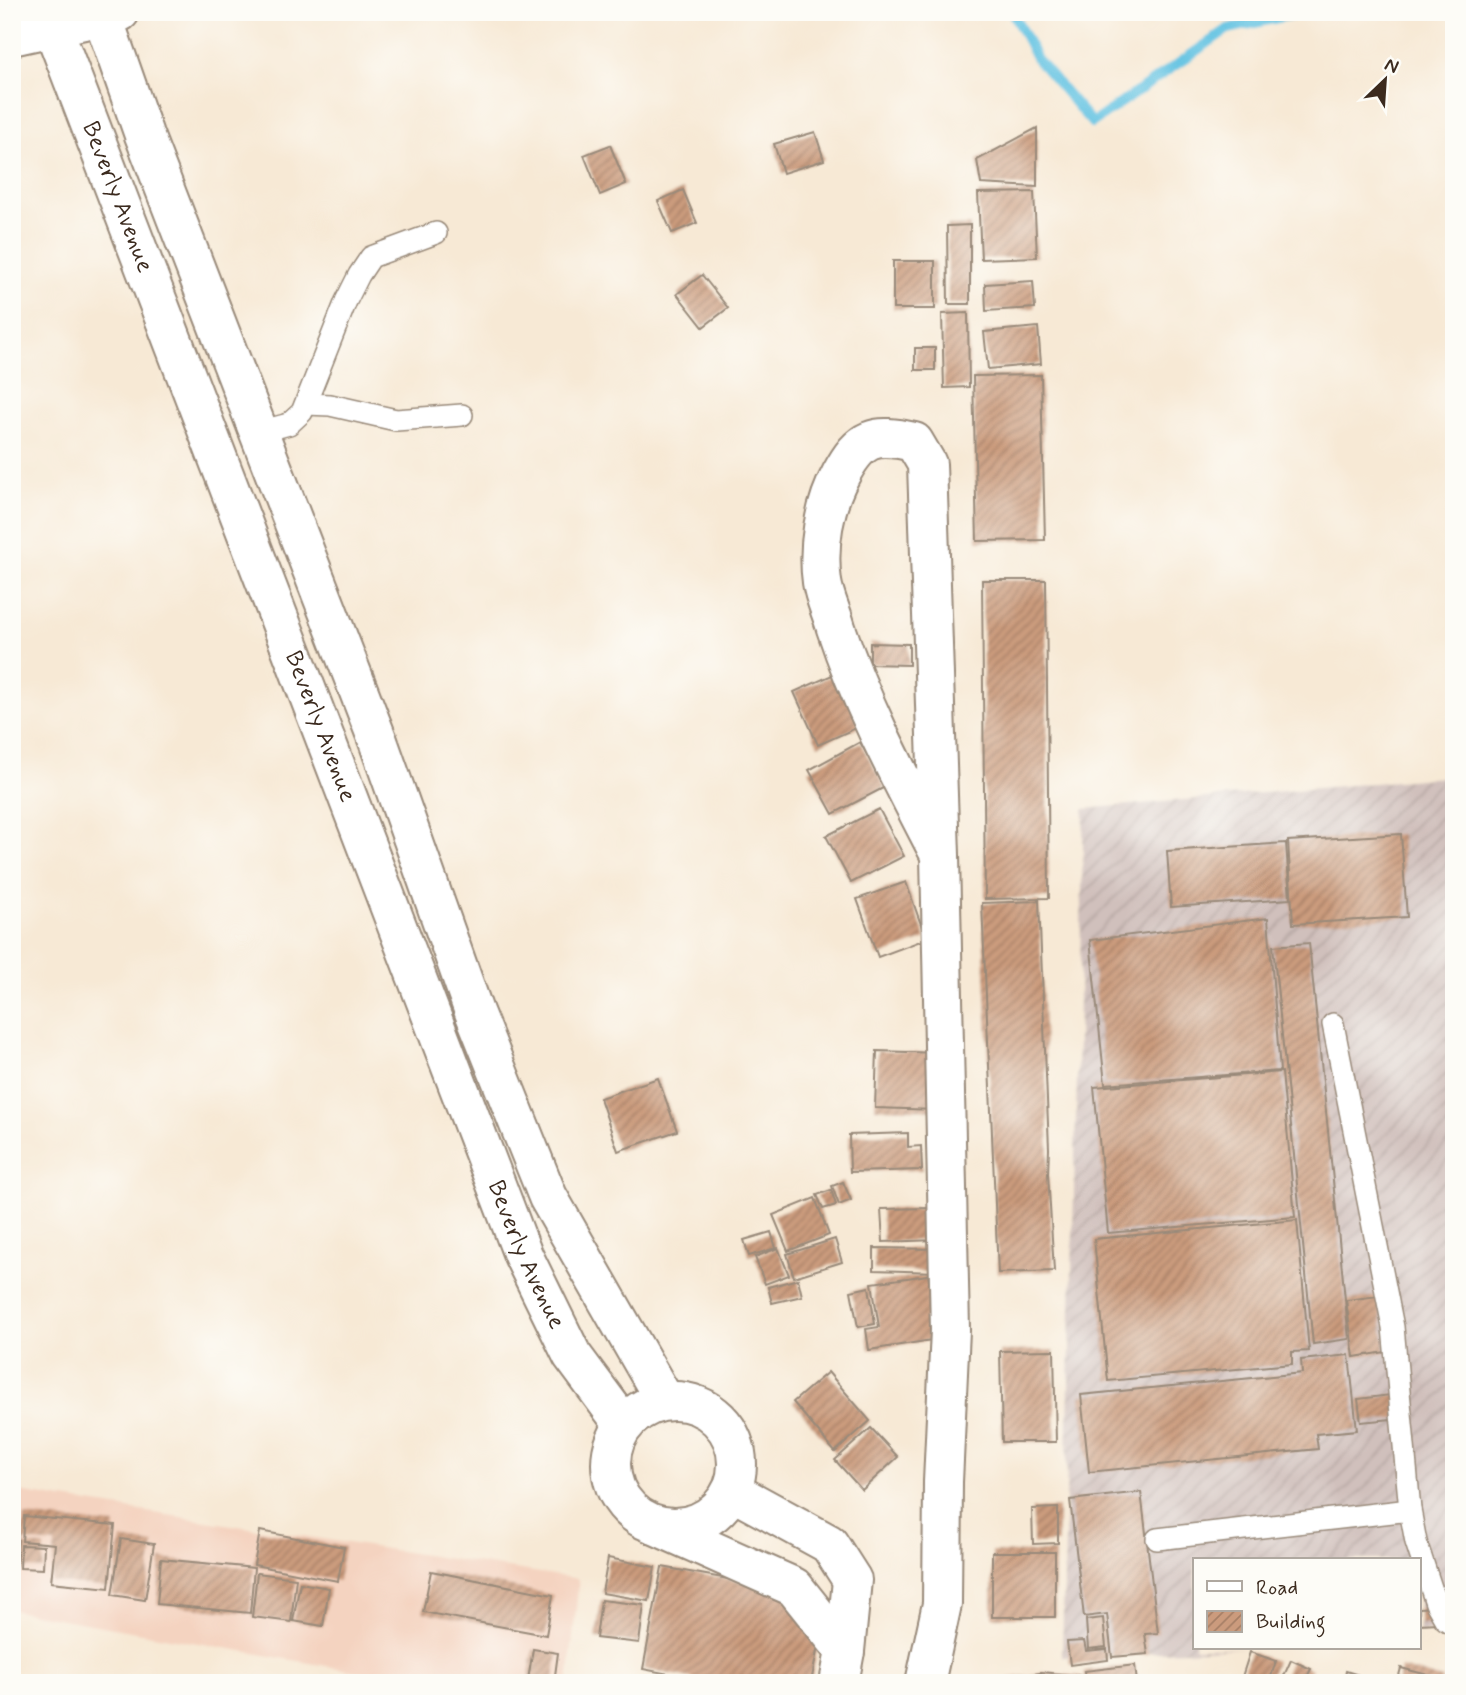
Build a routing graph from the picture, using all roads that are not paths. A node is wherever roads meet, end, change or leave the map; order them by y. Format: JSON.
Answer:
{"nodes":[{"id":1,"x":108,"y":14,"type":"edge"},
{"id":2,"x":50,"y":19,"type":"edge"},
{"id":3,"x":12,"y":36,"type":"edge"},
{"id":4,"x":436,"y":233,"type":"dead end"},
{"id":5,"x":306,"y":404,"type":"junction"},
{"id":6,"x":463,"y":415,"type":"dead end"},
{"id":7,"x":259,"y":432,"type":"junction"},
{"id":8,"x":940,"y":855,"type":"junction"},
{"id":9,"x":1333,"y":1024,"type":"dead end"},
{"id":10,"x":666,"y":1401,"type":"junction"},
{"id":11,"x":624,"y":1425,"type":"junction"},
{"id":12,"x":732,"y":1491,"type":"junction"},
{"id":13,"x":1410,"y":1510,"type":"junction"},
{"id":14,"x":650,"y":1522,"type":"junction"},
{"id":15,"x":1157,"y":1539,"type":"dead end"},
{"id":16,"x":1454,"y":1625,"type":"edge"},
{"id":17,"x":842,"y":1667,"type":"edge"},
{"id":18,"x":926,"y":1683,"type":"edge"}],
"edges":[{"from":1,"to":2,"type":"street"},
{"from":1,"to":7,"type":"street","name":"Beverly Avenue"},
{"from":2,"to":3,"type":"street"},
{"from":2,"to":11,"type":"street","name":"Beverly Avenue"},
{"from":4,"to":5,"type":"lane"},
{"from":5,"to":6,"type":"lane"},
{"from":5,"to":7,"type":"lane"},
{"from":7,"to":10,"type":"street","name":"Beverly Avenue"},
{"from":8,"to":8,"type":"street"},
{"from":8,"to":18,"type":"street"},
{"from":9,"to":13,"type":"lane"},
{"from":10,"to":11,"type":"street"},
{"from":10,"to":12,"type":"street"},
{"from":11,"to":14,"type":"street"},
{"from":12,"to":14,"type":"street"},
{"from":12,"to":17,"type":"street"},
{"from":13,"to":15,"type":"lane"},
{"from":13,"to":16,"type":"lane"},
{"from":14,"to":17,"type":"street"}]}
